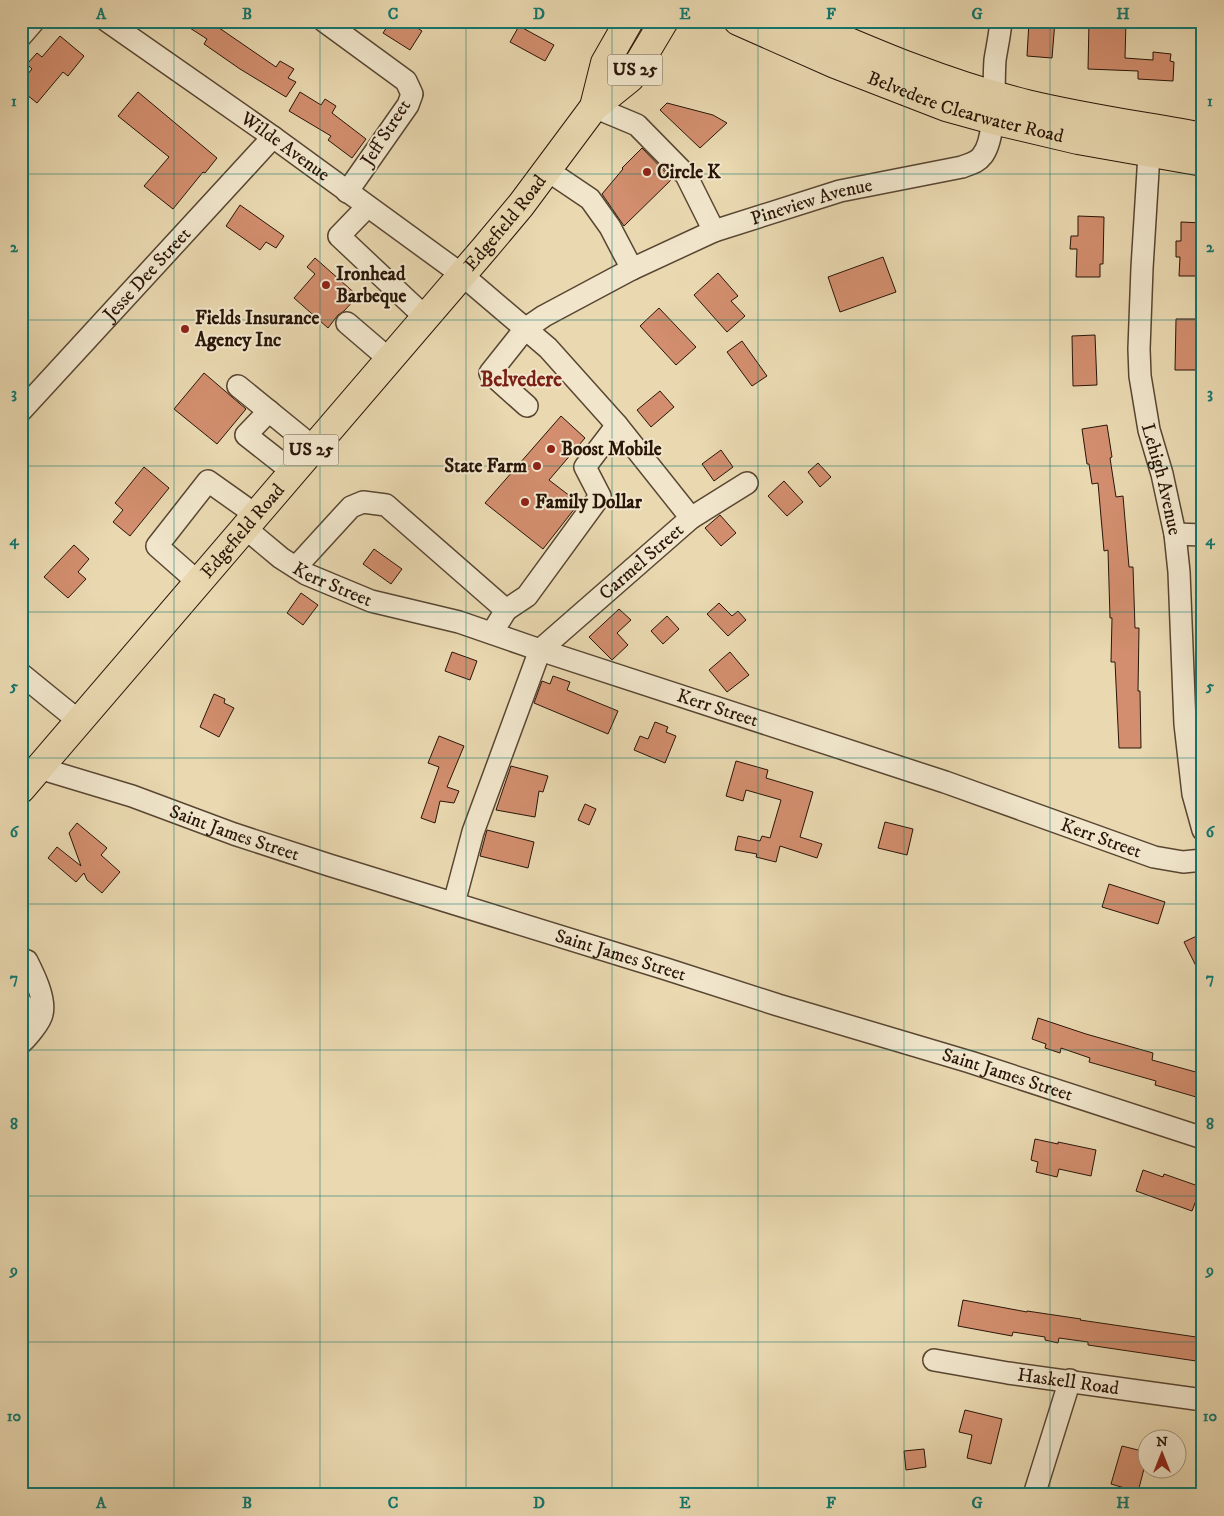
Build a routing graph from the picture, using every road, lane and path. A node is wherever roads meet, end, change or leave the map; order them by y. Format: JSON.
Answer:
{"nodes":[{"id":1,"x":34,"y":21,"type":"edge"},
{"id":2,"x":106,"y":21,"type":"edge"},
{"id":3,"x":324,"y":21,"type":"edge"},
{"id":4,"x":629,"y":21,"type":"edge"},
{"id":5,"x":664,"y":21,"type":"edge"},
{"id":6,"x":738,"y":21,"type":"edge"},
{"id":7,"x":800,"y":21,"type":"edge"},
{"id":8,"x":1001,"y":21,"type":"edge"},
{"id":9,"x":21,"y":36,"type":"edge"},
{"id":10,"x":594,"y":107,"type":"junction"},
{"id":11,"x":993,"y":108,"type":"junction"},
{"id":12,"x":273,"y":137,"type":"junction"},
{"id":13,"x":1203,"y":137,"type":"edge"},
{"id":14,"x":1150,"y":140,"type":"junction"},
{"id":15,"x":1203,"y":162,"type":"edge"},
{"id":16,"x":547,"y":170,"type":"junction"},
{"id":17,"x":347,"y":192,"type":"junction"},
{"id":18,"x":367,"y":207,"type":"junction"},
{"id":19,"x":714,"y":231,"type":"junction"},
{"id":20,"x":632,"y":269,"type":"junction"},
{"id":21,"x":461,"y":274,"type":"junction"},
{"id":22,"x":425,"y":317,"type":"junction"},
{"id":23,"x":348,"y":323,"type":"dead end"},
{"id":24,"x":525,"y":329,"type":"junction"},
{"id":25,"x":389,"y":359,"type":"junction"},
{"id":26,"x":238,"y":386,"type":"dead end"},
{"id":27,"x":527,"y":406,"type":"dead end"},
{"id":28,"x":21,"y":411,"type":"edge"},
{"id":29,"x":268,"y":411,"type":"junction"},
{"id":30,"x":617,"y":426,"type":"junction"},
{"id":31,"x":313,"y":447,"type":"junction"},
{"id":32,"x":292,"y":472,"type":"junction"},
{"id":33,"x":747,"y":483,"type":"dead end"},
{"id":34,"x":691,"y":518,"type":"junction"},
{"id":35,"x":250,"y":522,"type":"junction"},
{"id":36,"x":1175,"y":534,"type":"junction"},
{"id":37,"x":1203,"y":535,"type":"edge"},
{"id":38,"x":296,"y":567,"type":"junction"},
{"id":39,"x":199,"y":582,"type":"junction"},
{"id":40,"x":506,"y":610,"type":"junction"},
{"id":41,"x":492,"y":632,"type":"junction"},
{"id":42,"x":540,"y":650,"type":"junction"},
{"id":43,"x":21,"y":674,"type":"edge"},
{"id":44,"x":80,"y":722,"type":"junction"},
{"id":45,"x":40,"y":768,"type":"junction"},
{"id":46,"x":21,"y":789,"type":"edge"},
{"id":47,"x":1203,"y":830,"type":"edge"},
{"id":48,"x":1203,"y":860,"type":"edge"},
{"id":49,"x":454,"y":903,"type":"junction"},
{"id":50,"x":21,"y":959,"type":"edge"},
{"id":51,"x":21,"y":1003,"type":"edge"},
{"id":52,"x":21,"y":1028,"type":"edge"},
{"id":53,"x":21,"y":1043,"type":"edge"},
{"id":54,"x":1203,"y":1138,"type":"edge"},
{"id":55,"x":934,"y":1360,"type":"dead end"},
{"id":56,"x":1070,"y":1380,"type":"junction"},
{"id":57,"x":1203,"y":1400,"type":"edge"},
{"id":58,"x":1034,"y":1495,"type":"edge"}],
"edges":[{"from":1,"to":9,"type":"street"},
{"from":2,"to":12,"type":"street","name":"Wilde Avenue"},
{"from":3,"to":17,"type":"street","name":"Jeff Street"},
{"from":4,"to":10,"type":"main road","name":"Edgefield Road","number":"US 25"},
{"from":5,"to":10,"type":"main road","name":"Edgefield Road","number":"US 25"},
{"from":6,"to":11,"type":"main road","name":"Belvedere Clearwater Road"},
{"from":7,"to":11,"type":"main road","name":"Belvedere Clearwater Road"},
{"from":8,"to":11,"type":"street","name":"Pineview Avenue"},
{"from":10,"to":16,"type":"main road","name":"Edgefield Road","number":"US 25"},
{"from":10,"to":19,"type":"street"},
{"from":11,"to":14,"type":"main road","name":"Belvedere Clearwater Road"},
{"from":11,"to":19,"type":"street","name":"Pineview Avenue"},
{"from":12,"to":17,"type":"street","name":"Wilde Avenue"},
{"from":12,"to":28,"type":"street","name":"Jesse Dee Street"},
{"from":13,"to":14,"type":"main road","name":"Belvedere Clearwater Road"},
{"from":14,"to":15,"type":"main road","name":"Belvedere Clearwater Road"},
{"from":14,"to":36,"type":"street","name":"Lehigh Avenue"},
{"from":16,"to":20,"type":"street"},
{"from":16,"to":21,"type":"main road","name":"Edgefield Road","number":"US 25"},
{"from":17,"to":18,"type":"street","name":"Wilde Avenue"},
{"from":18,"to":21,"type":"street","name":"Wilde Avenue"},
{"from":18,"to":22,"type":"street"},
{"from":19,"to":20,"type":"street","name":"Pineview Avenue"},
{"from":20,"to":24,"type":"street","name":"Pineview Avenue"},
{"from":21,"to":22,"type":"main road","name":"Edgefield Road","number":"US 25"},
{"from":21,"to":24,"type":"street","name":"Carmel Street"},
{"from":22,"to":25,"type":"main road","name":"Edgefield Road","number":"US 25"},
{"from":23,"to":25,"type":"street"},
{"from":24,"to":27,"type":"street","name":"Pineview Avenue"},
{"from":24,"to":30,"type":"street","name":"Carmel Street"},
{"from":25,"to":31,"type":"main road","name":"Edgefield Road","number":"US 25"},
{"from":26,"to":29,"type":"street"},
{"from":29,"to":31,"type":"street"},
{"from":29,"to":32,"type":"street"},
{"from":30,"to":34,"type":"street","name":"Carmel Street"},
{"from":30,"to":40,"type":"street"},
{"from":31,"to":32,"type":"main road","name":"Edgefield Road","number":"US 25"},
{"from":32,"to":35,"type":"main road","name":"Edgefield Road","number":"US 25"},
{"from":33,"to":34,"type":"street"},
{"from":34,"to":42,"type":"street","name":"Carmel Street"},
{"from":35,"to":38,"type":"street","name":"Kerr Street"},
{"from":35,"to":39,"type":"main road","name":"Edgefield Road","number":"US 25"},
{"from":35,"to":39,"type":"street","name":"Kerr Street"},
{"from":36,"to":37,"type":"street"},
{"from":36,"to":47,"type":"street","name":"Lehigh Avenue"},
{"from":38,"to":40,"type":"street"},
{"from":38,"to":41,"type":"street","name":"Kerr Street"},
{"from":39,"to":44,"type":"main road","name":"Edgefield Road","number":"US 25"},
{"from":40,"to":41,"type":"street"},
{"from":41,"to":42,"type":"street","name":"Kerr Street"},
{"from":42,"to":48,"type":"street","name":"Kerr Street"},
{"from":42,"to":49,"type":"street","name":"Carmel Street"},
{"from":43,"to":44,"type":"street"},
{"from":44,"to":45,"type":"main road","name":"Edgefield Road","number":"US 25"},
{"from":45,"to":46,"type":"main road","name":"Edgefield Road","number":"US 25"},
{"from":45,"to":49,"type":"street","name":"Saint James Street"},
{"from":49,"to":54,"type":"street","name":"Saint James Street"},
{"from":50,"to":53,"type":"street"},
{"from":51,"to":52,"type":"street"},
{"from":55,"to":56,"type":"street","name":"Haskell Road"},
{"from":56,"to":57,"type":"street","name":"Haskell Road"},
{"from":56,"to":58,"type":"street"}]}
